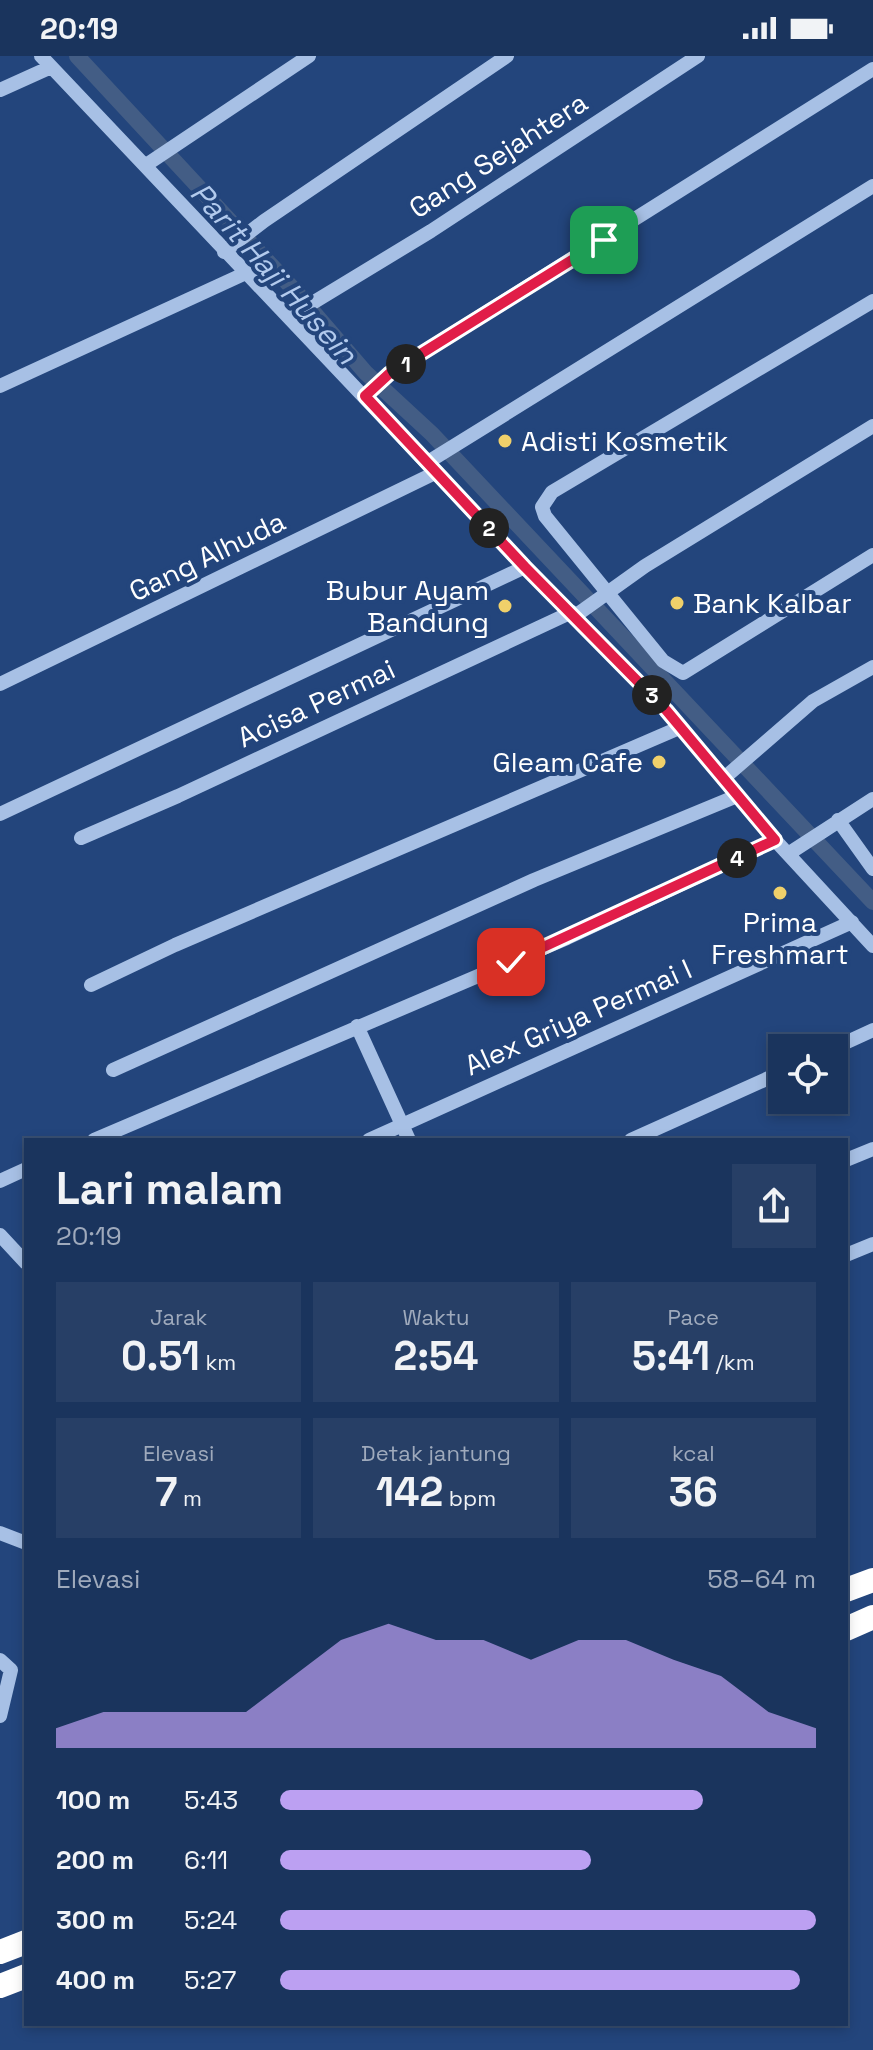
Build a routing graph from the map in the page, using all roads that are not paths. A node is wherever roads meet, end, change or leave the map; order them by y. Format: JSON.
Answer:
{"nodes":[{"id":1,"x":309,"y":56,"type":"edge"},
{"id":2,"x":507,"y":56,"type":"edge"},
{"id":3,"x":698,"y":56,"type":"edge"},
{"id":4,"x":46,"y":62,"type":"edge"},
{"id":5,"x":873,"y":69,"type":"edge"},
{"id":6,"x":0,"y":90,"type":"edge"},
{"id":7,"x":149,"y":163,"type":"junction"},
{"id":8,"x":873,"y":186,"type":"edge"},
{"id":9,"x":227,"y":250,"type":"junction"},
{"id":10,"x":246,"y":273,"type":"junction"},
{"id":11,"x":873,"y":301,"type":"edge"},
{"id":12,"x":294,"y":314,"type":"junction"},
{"id":13,"x":0,"y":386,"type":"edge"},
{"id":14,"x":368,"y":393,"type":"junction"},
{"id":15,"x":873,"y":426,"type":"edge"},
{"id":16,"x":433,"y":464,"type":"junction"},
{"id":17,"x":873,"y":555,"type":"edge"},
{"id":18,"x":525,"y":567,"type":"junction"},
{"id":19,"x":602,"y":594,"type":"junction"},
{"id":20,"x":576,"y":613,"type":"junction"},
{"id":21,"x":873,"y":667,"type":"edge"},
{"id":22,"x":0,"y":684,"type":"edge"},
{"id":23,"x":679,"y":728,"type":"junction"},
{"id":24,"x":728,"y":775,"type":"junction"},
{"id":25,"x":737,"y":796,"type":"junction"},
{"id":26,"x":873,"y":799,"type":"edge"},
{"id":27,"x":0,"y":814,"type":"edge"},
{"id":28,"x":838,"y":820,"type":"junction"},
{"id":29,"x":81,"y":838,"type":"dead end"},
{"id":30,"x":775,"y":840,"type":"junction"},
{"id":31,"x":794,"y":849,"type":"junction"},
{"id":32,"x":873,"y":869,"type":"edge"},
{"id":33,"x":852,"y":922,"type":"junction"},
{"id":34,"x":871,"y":939,"type":"edge"},
{"id":35,"x":91,"y":985,"type":"dead end"},
{"id":36,"x":357,"y":1026,"type":"junction"},
{"id":37,"x":873,"y":1030,"type":"edge"},
{"id":38,"x":848,"y":1042,"type":"edge"},
{"id":39,"x":113,"y":1070,"type":"dead end"},
{"id":40,"x":768,"y":1078,"type":"edge"},
{"id":41,"x":402,"y":1125,"type":"junction"},
{"id":42,"x":99,"y":1138,"type":"edge"},
{"id":43,"x":373,"y":1138,"type":"edge"},
{"id":44,"x":408,"y":1138,"type":"edge"},
{"id":45,"x":635,"y":1138,"type":"edge"},
{"id":46,"x":873,"y":1149,"type":"edge"},
{"id":47,"x":848,"y":1159,"type":"edge"},
{"id":48,"x":24,"y":1170,"type":"edge"},
{"id":49,"x":0,"y":1181,"type":"edge"},
{"id":50,"x":0,"y":1235,"type":"edge"},
{"id":51,"x":873,"y":1244,"type":"edge"},
{"id":52,"x":848,"y":1254,"type":"edge"},
{"id":53,"x":24,"y":1261,"type":"edge"},
{"id":54,"x":0,"y":1533,"type":"edge"},
{"id":55,"x":24,"y":1542,"type":"edge"},
{"id":56,"x":873,"y":1580,"type":"edge"},
{"id":57,"x":848,"y":1589,"type":"edge"},
{"id":58,"x":873,"y":1617,"type":"edge"},
{"id":59,"x":848,"y":1628,"type":"edge"},
{"id":60,"x":0,"y":1660,"type":"edge"},
{"id":61,"x":0,"y":1716,"type":"edge"},
{"id":62,"x":24,"y":1943,"type":"edge"},
{"id":63,"x":0,"y":1952,"type":"edge"},
{"id":64,"x":24,"y":1977,"type":"edge"},
{"id":65,"x":0,"y":1986,"type":"edge"}],
"edges":[{"from":1,"to":7,"type":"street"},
{"from":2,"to":9,"type":"street"},
{"from":3,"to":12,"type":"street","name":"Gang Sejahtera"},
{"from":4,"to":6,"type":"street"},
{"from":4,"to":7,"type":"street"},
{"from":5,"to":14,"type":"street"},
{"from":7,"to":9,"type":"street"},
{"from":8,"to":16,"type":"street","name":"Gang Alhuda"},
{"from":9,"to":10,"type":"street"},
{"from":10,"to":12,"type":"street"},
{"from":10,"to":13,"type":"street"},
{"from":11,"to":19,"type":"street"},
{"from":12,"to":14,"type":"street"},
{"from":14,"to":16,"type":"street"},
{"from":15,"to":19,"type":"street","name":"Acisa Permai"},
{"from":16,"to":18,"type":"street"},
{"from":16,"to":22,"type":"street","name":"Gang Alhuda"},
{"from":17,"to":19,"type":"street"},
{"from":18,"to":20,"type":"street"},
{"from":18,"to":27,"type":"street"},
{"from":19,"to":20,"type":"street","name":"Acisa Permai"},
{"from":20,"to":23,"type":"street"},
{"from":20,"to":29,"type":"street","name":"Acisa Permai"},
{"from":21,"to":24,"type":"street"},
{"from":23,"to":24,"type":"street"},
{"from":23,"to":35,"type":"street"},
{"from":24,"to":25,"type":"street"},
{"from":25,"to":30,"type":"street"},
{"from":25,"to":39,"type":"street"},
{"from":26,"to":28,"type":"street"},
{"from":28,"to":31,"type":"street"},
{"from":28,"to":32,"type":"street"},
{"from":30,"to":31,"type":"street"},
{"from":30,"to":36,"type":"street"},
{"from":31,"to":33,"type":"street"},
{"from":33,"to":34,"type":"street"},
{"from":33,"to":41,"type":"street","name":"Alex Griya Permai I"},
{"from":36,"to":41,"type":"street"},
{"from":36,"to":42,"type":"street"},
{"from":37,"to":38,"type":"street"},
{"from":40,"to":45,"type":"street"},
{"from":41,"to":43,"type":"street","name":"Alex Griya Permai I"},
{"from":41,"to":44,"type":"street"},
{"from":46,"to":47,"type":"street"},
{"from":48,"to":49,"type":"street"},
{"from":50,"to":53,"type":"street"},
{"from":51,"to":52,"type":"street"},
{"from":54,"to":55,"type":"street"},
{"from":56,"to":57,"type":"highway"},
{"from":58,"to":59,"type":"highway"},
{"from":60,"to":61,"type":"street"},
{"from":62,"to":63,"type":"highway"},
{"from":64,"to":65,"type":"highway"}]}
